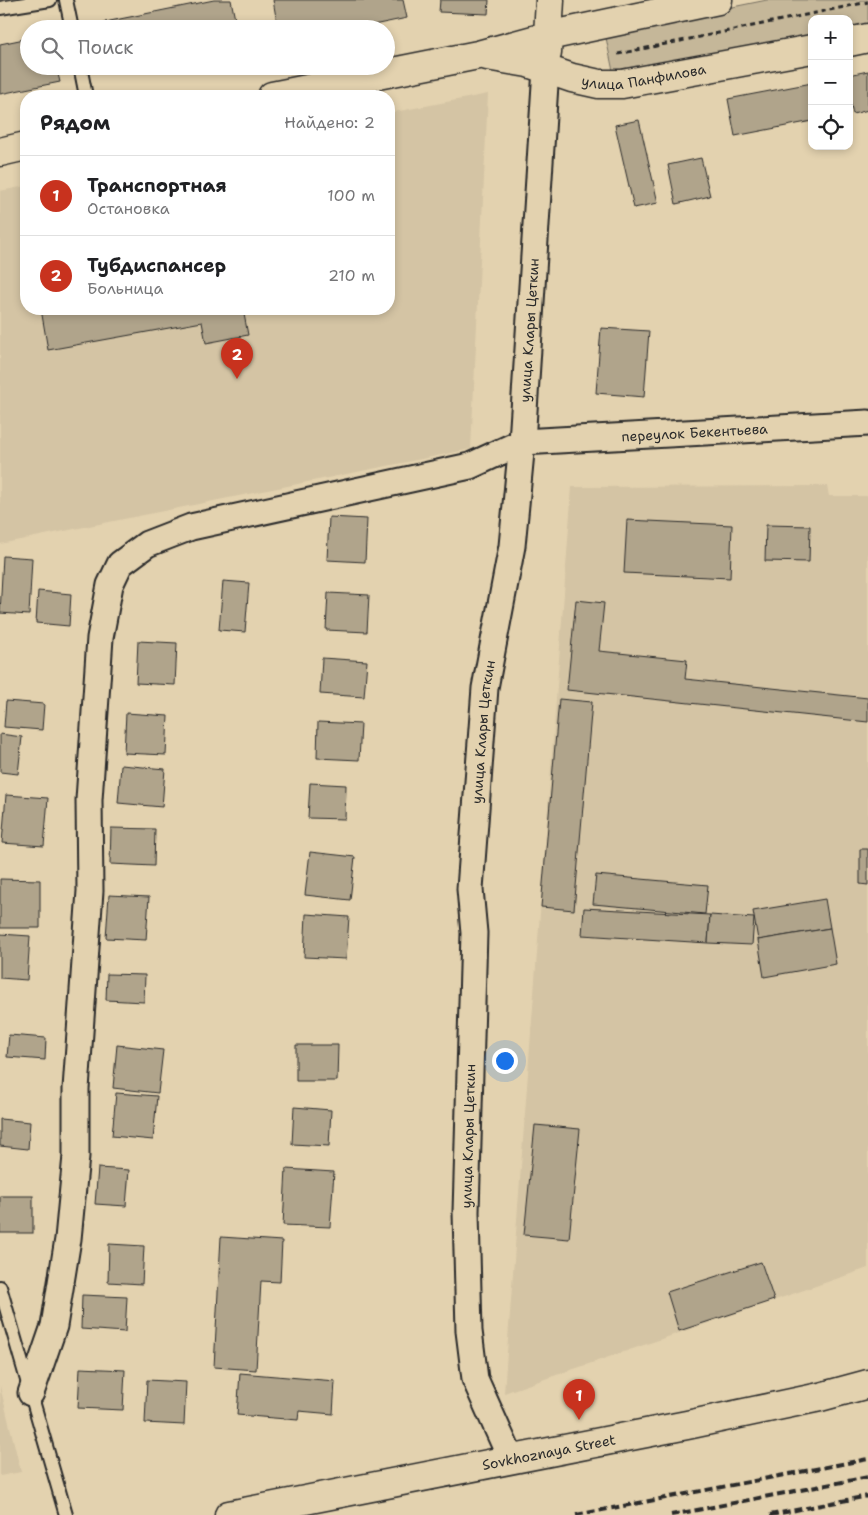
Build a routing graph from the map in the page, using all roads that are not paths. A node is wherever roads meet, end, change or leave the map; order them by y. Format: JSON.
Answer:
{"nodes":[{"id":1,"x":50,"y":0,"type":"edge"},
{"id":2,"x":66,"y":0,"type":"edge"},
{"id":3,"x":550,"y":0,"type":"edge"},
{"id":4,"x":718,"y":0,"type":"edge"},
{"id":5,"x":0,"y":8,"type":"edge"},
{"id":6,"x":70,"y":20,"type":"edge"},
{"id":7,"x":548,"y":36,"type":"junction"},
{"id":8,"x":868,"y":38,"type":"edge"},
{"id":9,"x":853,"y":41,"type":"edge"},
{"id":10,"x":808,"y":50,"type":"edge"},
{"id":11,"x":478,"y":55,"type":"junction"},
{"id":12,"x":546,"y":69,"type":"junction"},
{"id":13,"x":395,"y":72,"type":"edge"},
{"id":14,"x":82,"y":75,"type":"edge"},
{"id":15,"x":378,"y":75,"type":"edge"},
{"id":16,"x":85,"y":90,"type":"edge"},
{"id":17,"x":302,"y":90,"type":"edge"},
{"id":18,"x":20,"y":147,"type":"edge"},
{"id":19,"x":0,"y":152,"type":"edge"},
{"id":20,"x":868,"y":423,"type":"edge"},
{"id":21,"x":522,"y":442,"type":"junction"},
{"id":22,"x":0,"y":1287,"type":"edge"},
{"id":23,"x":868,"y":1384,"type":"edge"},
{"id":24,"x":31,"y":1393,"type":"junction"},
{"id":25,"x":512,"y":1459,"type":"junction"},
{"id":26,"x":66,"y":1515,"type":"edge"},
{"id":27,"x":229,"y":1515,"type":"edge"}],
"edges":[{"from":1,"to":5,"type":"lane"},
{"from":2,"to":6,"type":"lane"},
{"from":3,"to":7,"type":"street","name":"улица Клары Цеткин"},
{"from":4,"to":7,"type":"street","name":"улица Панфилова"},
{"from":7,"to":11,"type":"street","name":"улица Панфилова"},
{"from":7,"to":12,"type":"street","name":"улица Клары Цеткин"},
{"from":8,"to":9,"type":"street"},
{"from":10,"to":12,"type":"street","name":"улица Панфилова"},
{"from":11,"to":12,"type":"street","name":"улица Панфилова"},
{"from":11,"to":13,"type":"street","name":"улица Панфилова"},
{"from":12,"to":21,"type":"street","name":"улица Клары Цеткин"},
{"from":14,"to":16,"type":"lane"},
{"from":15,"to":17,"type":"street","name":"улица Панфилова"},
{"from":18,"to":19,"type":"street"},
{"from":20,"to":21,"type":"street","name":"переулок Бекентьева"},
{"from":21,"to":24,"type":"street"},
{"from":21,"to":25,"type":"street","name":"улица Клары Цеткин"},
{"from":22,"to":24,"type":"lane"},
{"from":23,"to":25,"type":"street","name":"Sovkhoznaya Street"},
{"from":24,"to":26,"type":"lane"},
{"from":25,"to":27,"type":"street","name":"Sovkhoznaya Street"}]}
